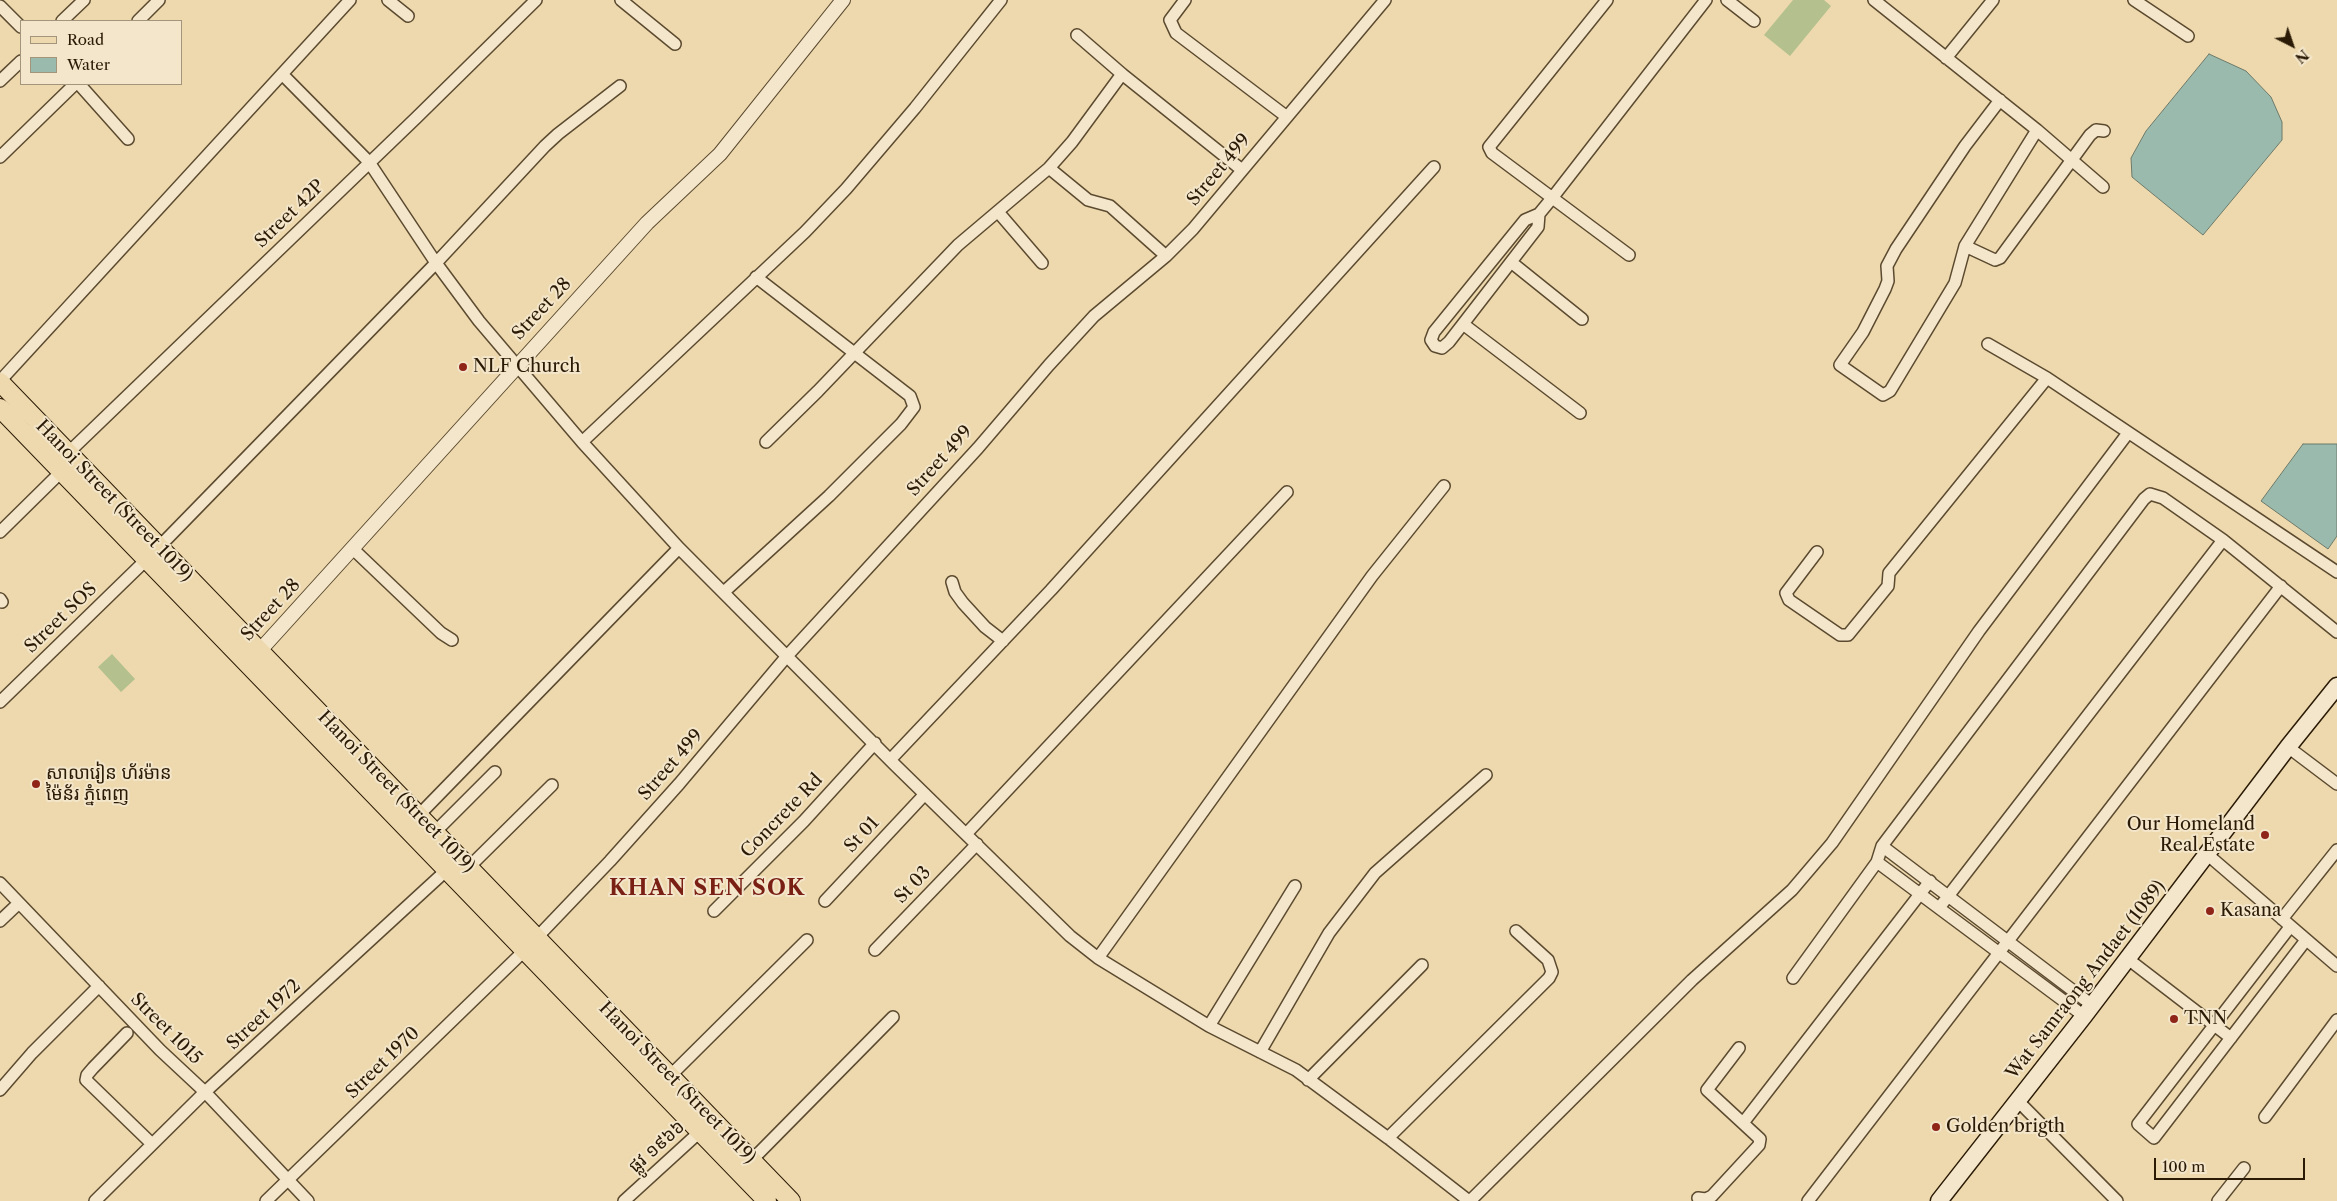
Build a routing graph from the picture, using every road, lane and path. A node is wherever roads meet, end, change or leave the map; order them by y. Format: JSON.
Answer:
{"nodes":[{"id":1,"x":84,"y":0,"type":"edge"},
{"id":2,"x":159,"y":0,"type":"edge"},
{"id":3,"x":350,"y":0,"type":"edge"},
{"id":4,"x":388,"y":0,"type":"edge"},
{"id":5,"x":536,"y":0,"type":"edge"},
{"id":6,"x":843,"y":0,"type":"edge"},
{"id":7,"x":1001,"y":0,"type":"edge"},
{"id":8,"x":1185,"y":0,"type":"edge"},
{"id":9,"x":1385,"y":0,"type":"edge"},
{"id":10,"x":1607,"y":0,"type":"edge"},
{"id":11,"x":1706,"y":0,"type":"edge"},
{"id":12,"x":1727,"y":0,"type":"edge"},
{"id":13,"x":1874,"y":0,"type":"edge"},
{"id":14,"x":1992,"y":0,"type":"edge"},
{"id":15,"x":2134,"y":0,"type":"edge"},
{"id":16,"x":629,"y":2,"type":"edge"},
{"id":17,"x":1889,"y":5,"type":"edge"},
{"id":18,"x":0,"y":6,"type":"edge"},
{"id":19,"x":408,"y":16,"type":"dead end"},
{"id":20,"x":63,"y":20,"type":"edge"},
{"id":21,"x":139,"y":20,"type":"edge"},
{"id":22,"x":1754,"y":21,"type":"dead end"},
{"id":23,"x":20,"y":26,"type":"edge"},
{"id":24,"x":1076,"y":35,"type":"dead end"},
{"id":25,"x":2188,"y":36,"type":"dead end"},
{"id":26,"x":675,"y":44,"type":"dead end"},
{"id":27,"x":1946,"y":58,"type":"junction"},
{"id":28,"x":20,"y":62,"type":"edge"},
{"id":29,"x":282,"y":74,"type":"junction"},
{"id":30,"x":1122,"y":74,"type":"junction"},
{"id":31,"x":0,"y":81,"type":"edge"},
{"id":32,"x":76,"y":85,"type":"edge"},
{"id":33,"x":78,"y":85,"type":"edge"},
{"id":34,"x":620,"y":86,"type":"dead end"},
{"id":35,"x":2000,"y":100,"type":"junction"},
{"id":36,"x":1287,"y":116,"type":"junction"},
{"id":37,"x":2038,"y":130,"type":"junction"},
{"id":38,"x":2104,"y":131,"type":"dead end"},
{"id":39,"x":128,"y":139,"type":"dead end"},
{"id":40,"x":0,"y":158,"type":"edge"},
{"id":41,"x":2073,"y":161,"type":"junction"},
{"id":42,"x":370,"y":162,"type":"junction"},
{"id":43,"x":1434,"y":167,"type":"dead end"},
{"id":44,"x":1049,"y":168,"type":"junction"},
{"id":45,"x":1242,"y":170,"type":"junction"},
{"id":46,"x":2103,"y":187,"type":"dead end"},
{"id":47,"x":1553,"y":197,"type":"junction"},
{"id":48,"x":999,"y":213,"type":"junction"},
{"id":49,"x":1539,"y":214,"type":"junction"},
{"id":50,"x":1965,"y":246,"type":"junction"},
{"id":51,"x":1629,"y":255,"type":"dead end"},
{"id":52,"x":1166,"y":256,"type":"junction"},
{"id":53,"x":1042,"y":262,"type":"dead end"},
{"id":54,"x":1511,"y":262,"type":"junction"},
{"id":55,"x":436,"y":263,"type":"junction"},
{"id":56,"x":756,"y":276,"type":"junction"},
{"id":57,"x":1582,"y":319,"type":"dead end"},
{"id":58,"x":1463,"y":324,"type":"junction"},
{"id":59,"x":1988,"y":344,"type":"dead end"},
{"id":60,"x":854,"y":353,"type":"junction"},
{"id":61,"x":516,"y":365,"type":"junction"},
{"id":62,"x":2047,"y":378,"type":"junction"},
{"id":63,"x":0,"y":382,"type":"edge"},
{"id":64,"x":0,"y":408,"type":"edge"},
{"id":65,"x":1580,"y":413,"type":"dead end"},
{"id":66,"x":2128,"y":434,"type":"junction"},
{"id":67,"x":582,"y":442,"type":"junction"},
{"id":68,"x":766,"y":442,"type":"dead end"},
{"id":69,"x":68,"y":453,"type":"junction"},
{"id":70,"x":61,"y":472,"type":"junction"},
{"id":71,"x":1444,"y":486,"type":"dead end"},
{"id":72,"x":1287,"y":492,"type":"dead end"},
{"id":73,"x":0,"y":532,"type":"edge"},
{"id":74,"x":2223,"y":540,"type":"junction"},
{"id":75,"x":159,"y":547,"type":"junction"},
{"id":76,"x":679,"y":548,"type":"junction"},
{"id":77,"x":353,"y":549,"type":"junction"},
{"id":78,"x":1817,"y":552,"type":"dead end"},
{"id":79,"x":146,"y":560,"type":"junction"},
{"id":80,"x":2337,"y":572,"type":"edge"},
{"id":81,"x":952,"y":582,"type":"dead end"},
{"id":82,"x":2280,"y":586,"type":"junction"},
{"id":83,"x":724,"y":592,"type":"junction"},
{"id":84,"x":2337,"y":632,"type":"edge"},
{"id":85,"x":452,"y":640,"type":"dead end"},
{"id":86,"x":1003,"y":641,"type":"junction"},
{"id":87,"x":259,"y":652,"type":"junction"},
{"id":88,"x":787,"y":656,"type":"junction"},
{"id":89,"x":246,"y":664,"type":"junction"},
{"id":90,"x":2337,"y":686,"type":"edge"},
{"id":91,"x":0,"y":702,"type":"edge"},
{"id":92,"x":874,"y":744,"type":"junction"},
{"id":93,"x":2288,"y":747,"type":"junction"},
{"id":94,"x":890,"y":760,"type":"junction"},
{"id":95,"x":495,"y":772,"type":"dead end"},
{"id":96,"x":1486,"y":775,"type":"dead end"},
{"id":97,"x":2337,"y":784,"type":"edge"},
{"id":98,"x":552,"y":785,"type":"dead end"},
{"id":99,"x":925,"y":794,"type":"junction"},
{"id":100,"x":419,"y":815,"type":"junction"},
{"id":101,"x":435,"y":832,"type":"junction"},
{"id":102,"x":967,"y":833,"type":"junction"},
{"id":103,"x":977,"y":844,"type":"junction"},
{"id":104,"x":1882,"y":846,"type":"junction"},
{"id":105,"x":2337,"y":850,"type":"edge"},
{"id":106,"x":2208,"y":855,"type":"junction"},
{"id":107,"x":464,"y":862,"type":"junction"},
{"id":108,"x":1877,"y":862,"type":"junction"},
{"id":109,"x":451,"y":875,"type":"junction"},
{"id":110,"x":1930,"y":881,"type":"junction"},
{"id":111,"x":0,"y":883,"type":"edge"},
{"id":112,"x":1295,"y":886,"type":"dead end"},
{"id":113,"x":1920,"y":894,"type":"junction"},
{"id":114,"x":1949,"y":895,"type":"junction"},
{"id":115,"x":825,"y":901,"type":"dead end"},
{"id":116,"x":19,"y":903,"type":"junction"},
{"id":117,"x":1939,"y":908,"type":"junction"},
{"id":118,"x":714,"y":911,"type":"dead end"},
{"id":119,"x":0,"y":921,"type":"edge"},
{"id":120,"x":2286,"y":923,"type":"junction"},
{"id":121,"x":1516,"y":931,"type":"dead end"},
{"id":122,"x":537,"y":937,"type":"junction"},
{"id":123,"x":807,"y":940,"type":"dead end"},
{"id":124,"x":2306,"y":940,"type":"junction"},
{"id":125,"x":2008,"y":941,"type":"junction"},
{"id":126,"x":875,"y":950,"type":"dead end"},
{"id":127,"x":524,"y":951,"type":"junction"},
{"id":128,"x":1998,"y":953,"type":"junction"},
{"id":129,"x":1098,"y":958,"type":"junction"},
{"id":130,"x":2128,"y":959,"type":"junction"},
{"id":131,"x":1422,"y":965,"type":"dead end"},
{"id":132,"x":2337,"y":966,"type":"edge"},
{"id":133,"x":1793,"y":978,"type":"dead end"},
{"id":134,"x":99,"y":986,"type":"junction"},
{"id":135,"x":2088,"y":1010,"type":"junction"},
{"id":136,"x":893,"y":1017,"type":"dead end"},
{"id":137,"x":2337,"y":1020,"type":"edge"},
{"id":138,"x":2215,"y":1025,"type":"junction"},
{"id":139,"x":1209,"y":1026,"type":"junction"},
{"id":140,"x":128,"y":1033,"type":"dead end"},
{"id":141,"x":2231,"y":1038,"type":"junction"},
{"id":142,"x":1739,"y":1048,"type":"dead end"},
{"id":143,"x":1260,"y":1052,"type":"junction"},
{"id":144,"x":670,"y":1076,"type":"junction"},
{"id":145,"x":1308,"y":1080,"type":"junction"},
{"id":146,"x":0,"y":1090,"type":"edge"},
{"id":147,"x":205,"y":1092,"type":"junction"},
{"id":148,"x":2018,"y":1101,"type":"junction"},
{"id":149,"x":2265,"y":1117,"type":"dead end"},
{"id":150,"x":1743,"y":1123,"type":"junction"},
{"id":151,"x":706,"y":1125,"type":"junction"},
{"id":152,"x":1388,"y":1138,"type":"junction"},
{"id":153,"x":152,"y":1144,"type":"junction"},
{"id":154,"x":746,"y":1166,"type":"junction"},
{"id":155,"x":2244,"y":1168,"type":"dead end"},
{"id":156,"x":288,"y":1180,"type":"junction"},
{"id":157,"x":1698,"y":1198,"type":"dead end"},
{"id":158,"x":94,"y":1201,"type":"edge"},
{"id":159,"x":266,"y":1201,"type":"edge"},
{"id":160,"x":308,"y":1201,"type":"edge"},
{"id":161,"x":624,"y":1201,"type":"edge"},
{"id":162,"x":767,"y":1201,"type":"edge"},
{"id":163,"x":791,"y":1201,"type":"edge"},
{"id":164,"x":1470,"y":1201,"type":"edge"},
{"id":165,"x":1808,"y":1201,"type":"edge"},
{"id":166,"x":1939,"y":1201,"type":"edge"},
{"id":167,"x":2117,"y":1201,"type":"edge"},
{"id":168,"x":2218,"y":1201,"type":"edge"}],
"edges":[{"from":1,"to":20,"type":"street"},
{"from":2,"to":21,"type":"street"},
{"from":3,"to":29,"type":"street"},
{"from":4,"to":19,"type":"street"},
{"from":5,"to":42,"type":"street","name":"Street 42P"},
{"from":6,"to":61,"type":"street","name":"Street 28"},
{"from":7,"to":56,"type":"street"},
{"from":8,"to":36,"type":"street"},
{"from":9,"to":36,"type":"street","name":"Street 499"},
{"from":10,"to":47,"type":"street"},
{"from":11,"to":47,"type":"street"},
{"from":12,"to":22,"type":"street"},
{"from":13,"to":17,"type":"street"},
{"from":14,"to":27,"type":"street"},
{"from":15,"to":25,"type":"street"},
{"from":16,"to":26,"type":"street"},
{"from":17,"to":27,"type":"street"},
{"from":18,"to":23,"type":"street"},
{"from":24,"to":30,"type":"street"},
{"from":27,"to":35,"type":"street"},
{"from":28,"to":31,"type":"street"},
{"from":29,"to":42,"type":"street"},
{"from":29,"to":63,"type":"street"},
{"from":30,"to":44,"type":"street"},
{"from":30,"to":45,"type":"street"},
{"from":32,"to":40,"type":"street"},
{"from":33,"to":39,"type":"street"},
{"from":34,"to":55,"type":"street"},
{"from":35,"to":37,"type":"street"},
{"from":35,"to":50,"type":"street"},
{"from":36,"to":45,"type":"street","name":"Street 499"},
{"from":37,"to":41,"type":"street"},
{"from":37,"to":50,"type":"street"},
{"from":38,"to":41,"type":"street"},
{"from":41,"to":46,"type":"street"},
{"from":41,"to":50,"type":"street"},
{"from":42,"to":55,"type":"street"},
{"from":42,"to":69,"type":"street","name":"Street 42P"},
{"from":43,"to":86,"type":"street"},
{"from":44,"to":48,"type":"street"},
{"from":44,"to":52,"type":"street"},
{"from":45,"to":52,"type":"street","name":"Street 499"},
{"from":47,"to":49,"type":"street"},
{"from":47,"to":51,"type":"street"},
{"from":48,"to":53,"type":"street"},
{"from":48,"to":60,"type":"street"},
{"from":49,"to":54,"type":"street"},
{"from":49,"to":58,"type":"street"},
{"from":52,"to":88,"type":"street","name":"Street 499"},
{"from":54,"to":57,"type":"street"},
{"from":54,"to":58,"type":"street"},
{"from":55,"to":61,"type":"street"},
{"from":55,"to":75,"type":"street"},
{"from":56,"to":60,"type":"street"},
{"from":56,"to":67,"type":"street"},
{"from":58,"to":65,"type":"street"},
{"from":59,"to":62,"type":"street"},
{"from":60,"to":68,"type":"street"},
{"from":60,"to":83,"type":"street"},
{"from":61,"to":67,"type":"street"},
{"from":61,"to":77,"type":"street","name":"Street 28"},
{"from":62,"to":66,"type":"street"},
{"from":62,"to":78,"type":"street"},
{"from":63,"to":69,"type":"main road","name":"Hanoi Street (Street 1019)"},
{"from":64,"to":70,"type":"main road","name":"Hanoi Street (Street 1019)"},
{"from":66,"to":80,"type":"street"},
{"from":66,"to":164,"type":"street"},
{"from":67,"to":76,"type":"street"},
{"from":69,"to":75,"type":"main road","name":"Hanoi Street (Street 1019)"},
{"from":70,"to":73,"type":"street"},
{"from":70,"to":79,"type":"main road","name":"Hanoi Street (Street 1019)"},
{"from":71,"to":129,"type":"street"},
{"from":72,"to":102,"type":"street"},
{"from":74,"to":82,"type":"street"},
{"from":74,"to":104,"type":"street"},
{"from":74,"to":114,"type":"street"},
{"from":75,"to":87,"type":"main road","name":"Hanoi Street (Street 1019)"},
{"from":76,"to":83,"type":"street"},
{"from":76,"to":100,"type":"street"},
{"from":77,"to":85,"type":"street"},
{"from":77,"to":87,"type":"street","name":"Street 28"},
{"from":79,"to":89,"type":"main road","name":"Hanoi Street (Street 1019)"},
{"from":79,"to":91,"type":"street","name":"Street SOS"},
{"from":81,"to":86,"type":"street"},
{"from":82,"to":84,"type":"street"},
{"from":82,"to":125,"type":"street"},
{"from":83,"to":88,"type":"street"},
{"from":86,"to":94,"type":"street"},
{"from":87,"to":89,"type":"street","name":"Street 28"},
{"from":87,"to":100,"type":"main road","name":"Hanoi Street (Street 1019)"},
{"from":88,"to":92,"type":"street"},
{"from":88,"to":122,"type":"street","name":"Street 499"},
{"from":89,"to":109,"type":"main road","name":"Hanoi Street (Street 1019)"},
{"from":90,"to":93,"type":"main road","name":"Wat Samraong Andaet (1089)"},
{"from":92,"to":94,"type":"street"},
{"from":92,"to":118,"type":"street","name":"Concrete Rd"},
{"from":93,"to":97,"type":"street"},
{"from":93,"to":106,"type":"main road","name":"Wat Samraong Andaet (1089)"},
{"from":94,"to":99,"type":"street"},
{"from":95,"to":101,"type":"street"},
{"from":96,"to":143,"type":"street"},
{"from":98,"to":107,"type":"street","name":"Street 1972"},
{"from":99,"to":102,"type":"street"},
{"from":99,"to":115,"type":"street","name":"St 01"},
{"from":100,"to":101,"type":"main road","name":"Hanoi Street (Street 1019)"},
{"from":101,"to":107,"type":"main road","name":"Hanoi Street (Street 1019)"},
{"from":102,"to":103,"type":"street"},
{"from":103,"to":126,"type":"street","name":"St 03"},
{"from":103,"to":129,"type":"street"},
{"from":104,"to":108,"type":"street"},
{"from":104,"to":110,"type":"street"},
{"from":105,"to":120,"type":"street"},
{"from":106,"to":120,"type":"street"},
{"from":106,"to":130,"type":"main road","name":"Wat Samraong Andaet (1089)"},
{"from":107,"to":109,"type":"street","name":"Street 1972"},
{"from":107,"to":122,"type":"main road","name":"Hanoi Street (Street 1019)"},
{"from":108,"to":113,"type":"street"},
{"from":108,"to":133,"type":"street"},
{"from":109,"to":127,"type":"main road","name":"Hanoi Street (Street 1019)"},
{"from":109,"to":147,"type":"street","name":"Street 1972"},
{"from":110,"to":113,"type":"street"},
{"from":110,"to":114,"type":"street"},
{"from":111,"to":116,"type":"street","name":"Street 1015"},
{"from":112,"to":139,"type":"street"},
{"from":113,"to":117,"type":"street"},
{"from":113,"to":150,"type":"street"},
{"from":114,"to":117,"type":"street"},
{"from":114,"to":125,"type":"street"},
{"from":116,"to":119,"type":"street"},
{"from":116,"to":134,"type":"street","name":"Street 1015"},
{"from":117,"to":128,"type":"street"},
{"from":120,"to":124,"type":"street"},
{"from":120,"to":138,"type":"street"},
{"from":121,"to":152,"type":"street"},
{"from":122,"to":127,"type":"street","name":"Street 499"},
{"from":122,"to":144,"type":"main road","name":"Hanoi Street (Street 1019)"},
{"from":123,"to":144,"type":"street"},
{"from":124,"to":132,"type":"street"},
{"from":124,"to":141,"type":"street"},
{"from":125,"to":128,"type":"street"},
{"from":125,"to":135,"type":"street"},
{"from":127,"to":151,"type":"main road","name":"Hanoi Street (Street 1019)"},
{"from":127,"to":156,"type":"street","name":"Street 1970"},
{"from":128,"to":135,"type":"street"},
{"from":128,"to":165,"type":"street"},
{"from":129,"to":139,"type":"street"},
{"from":130,"to":135,"type":"main road","name":"Wat Samraong Andaet (1089)"},
{"from":130,"to":138,"type":"street"},
{"from":131,"to":145,"type":"street"},
{"from":134,"to":146,"type":"street"},
{"from":134,"to":147,"type":"street","name":"Street 1015"},
{"from":135,"to":148,"type":"main road","name":"Wat Samraong Andaet (1089)"},
{"from":136,"to":154,"type":"street"},
{"from":137,"to":149,"type":"street"},
{"from":138,"to":141,"type":"street"},
{"from":138,"to":141,"type":"street"},
{"from":139,"to":143,"type":"street"},
{"from":140,"to":153,"type":"street"},
{"from":142,"to":150,"type":"street"},
{"from":143,"to":145,"type":"street"},
{"from":144,"to":151,"type":"main road","name":"Hanoi Street (Street 1019)"},
{"from":145,"to":152,"type":"street"},
{"from":147,"to":153,"type":"street","name":"Street 1972"},
{"from":147,"to":156,"type":"street","name":"Street 1015"},
{"from":148,"to":166,"type":"main road","name":"Wat Samraong Andaet (1089)"},
{"from":148,"to":167,"type":"street"},
{"from":150,"to":157,"type":"street"},
{"from":151,"to":154,"type":"main road","name":"Hanoi Street (Street 1019)"},
{"from":151,"to":161,"type":"street","name":"ផ្លូវ ១៩៦៦"},
{"from":152,"to":164,"type":"street"},
{"from":153,"to":158,"type":"street","name":"Street 1972"},
{"from":154,"to":162,"type":"main road","name":"Hanoi Street (Street 1019)"},
{"from":154,"to":163,"type":"main road","name":"Hanoi Street (Street 1019)"},
{"from":155,"to":168,"type":"street"},
{"from":156,"to":159,"type":"street","name":"Street 1970"},
{"from":156,"to":160,"type":"street","name":"Street 1015"}]}
